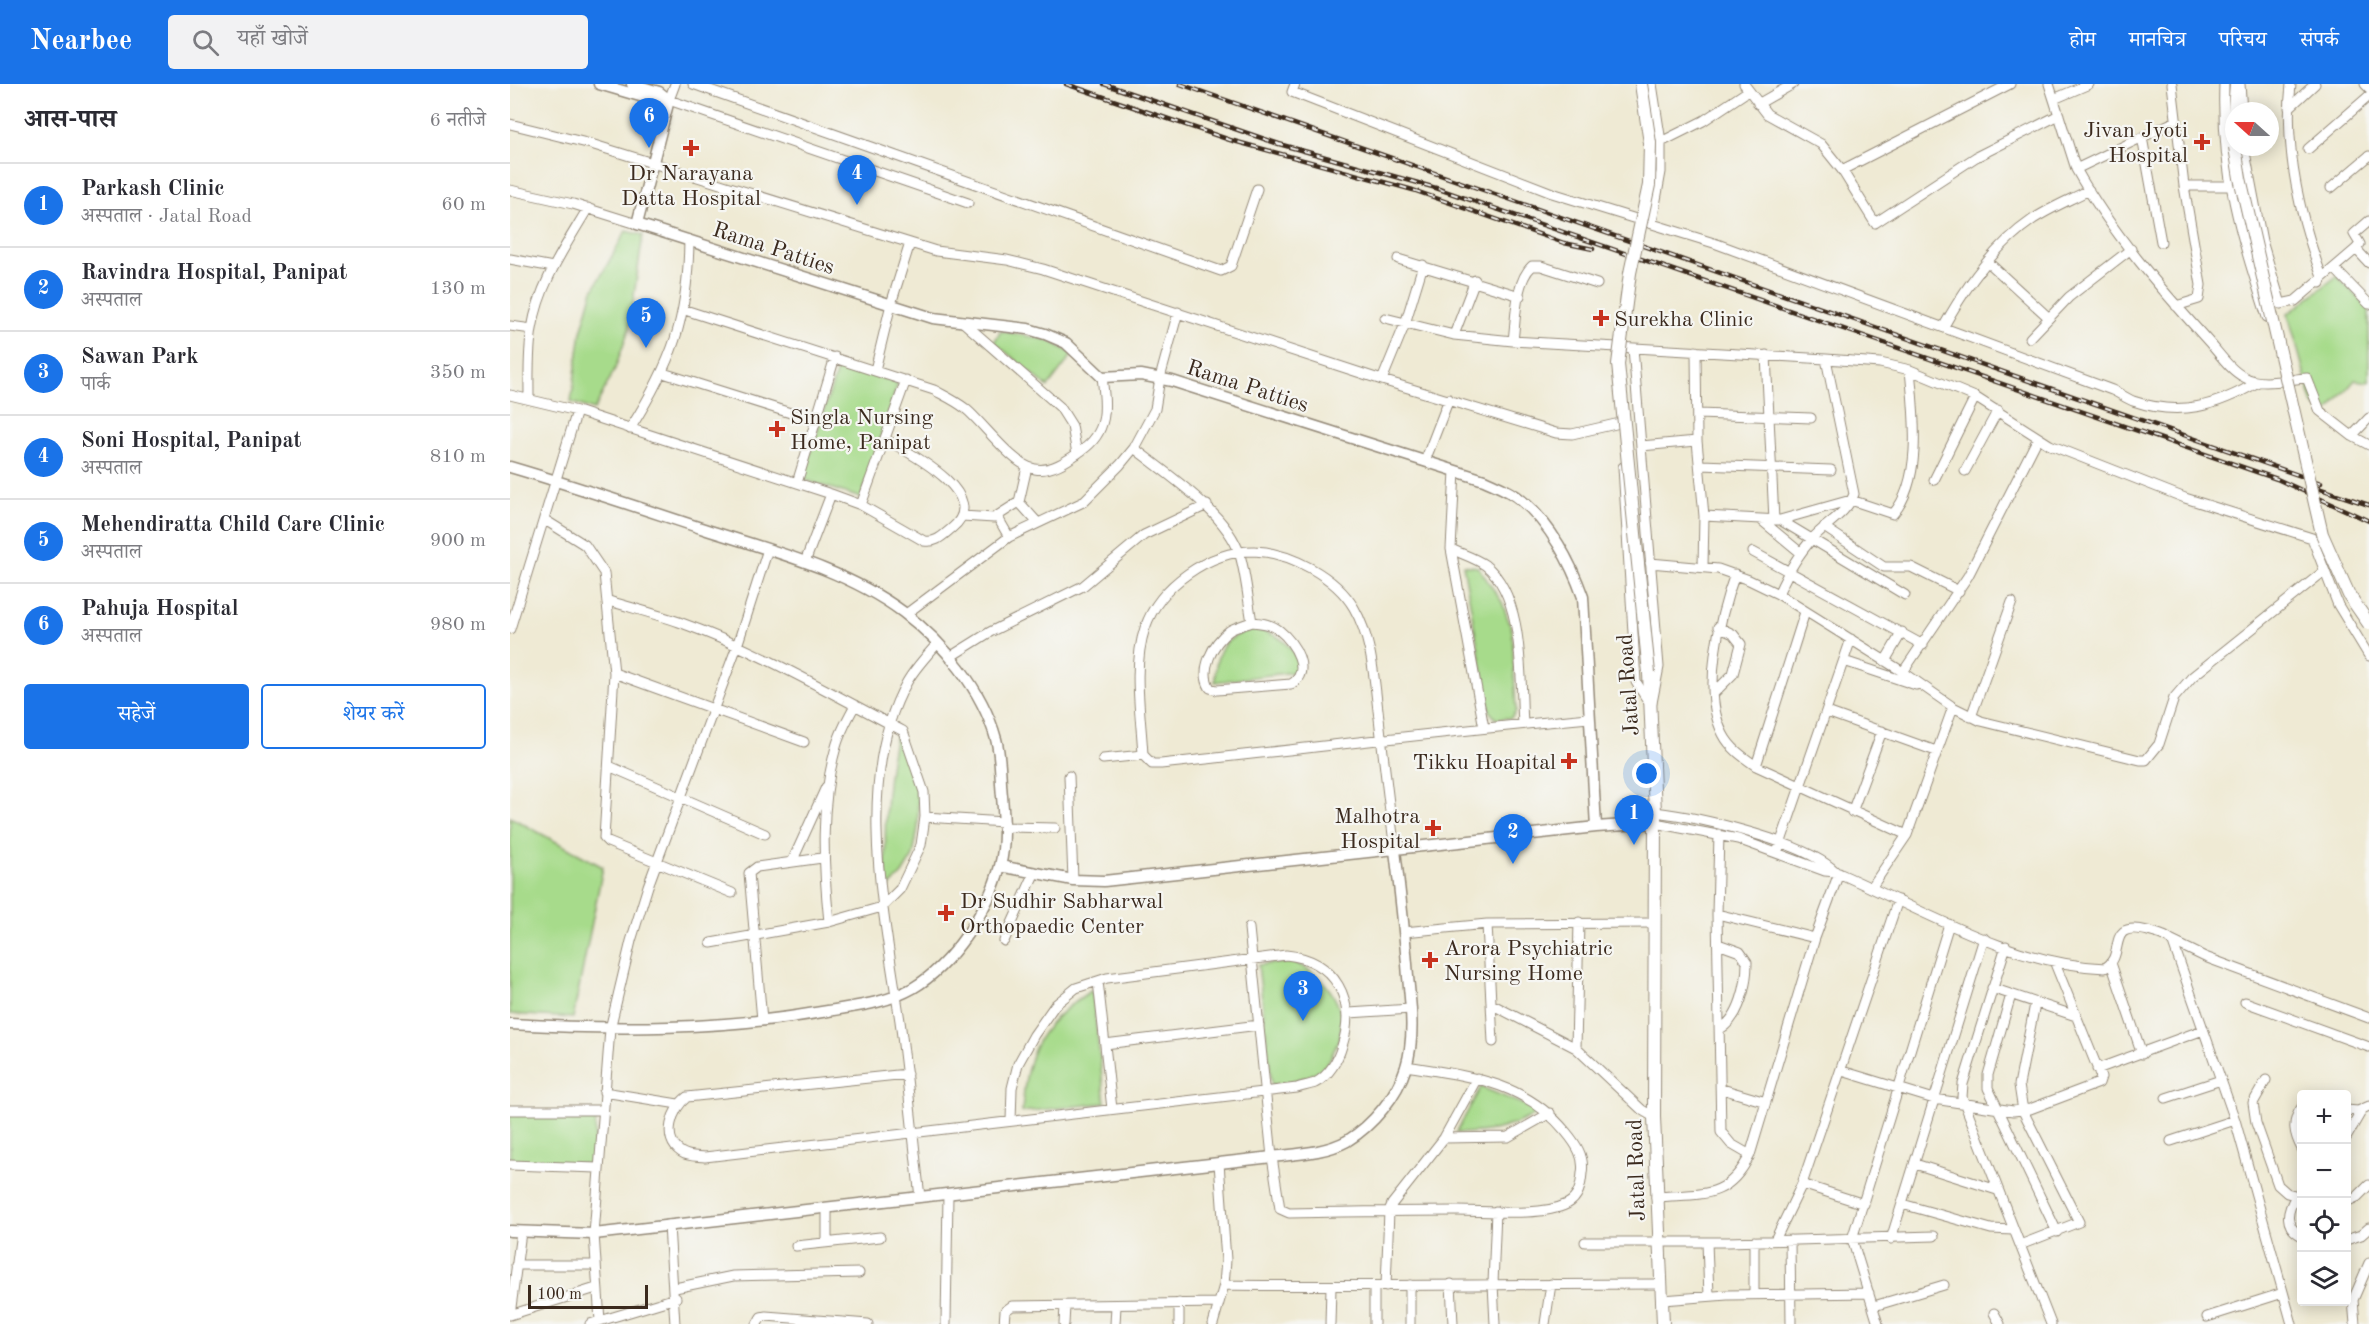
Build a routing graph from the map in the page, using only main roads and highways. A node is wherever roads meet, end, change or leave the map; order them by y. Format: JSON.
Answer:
{"nodes":[{"id":1,"x":1641,"y":84,"type":"edge"},
{"id":2,"x":2236,"y":84,"type":"edge"},
{"id":3,"x":2237,"y":102,"type":"edge"},
{"id":4,"x":2236,"y":156,"type":"edge"},
{"id":5,"x":2369,"y":624,"type":"edge"},
{"id":6,"x":1663,"y":1324,"type":"edge"}],
"edges":[{"from":1,"to":6,"type":"main road","name":"Jatal Road","bridge":true},
{"from":2,"to":3,"type":"main road"},
{"from":4,"to":5,"type":"main road","bridge":true}]}
